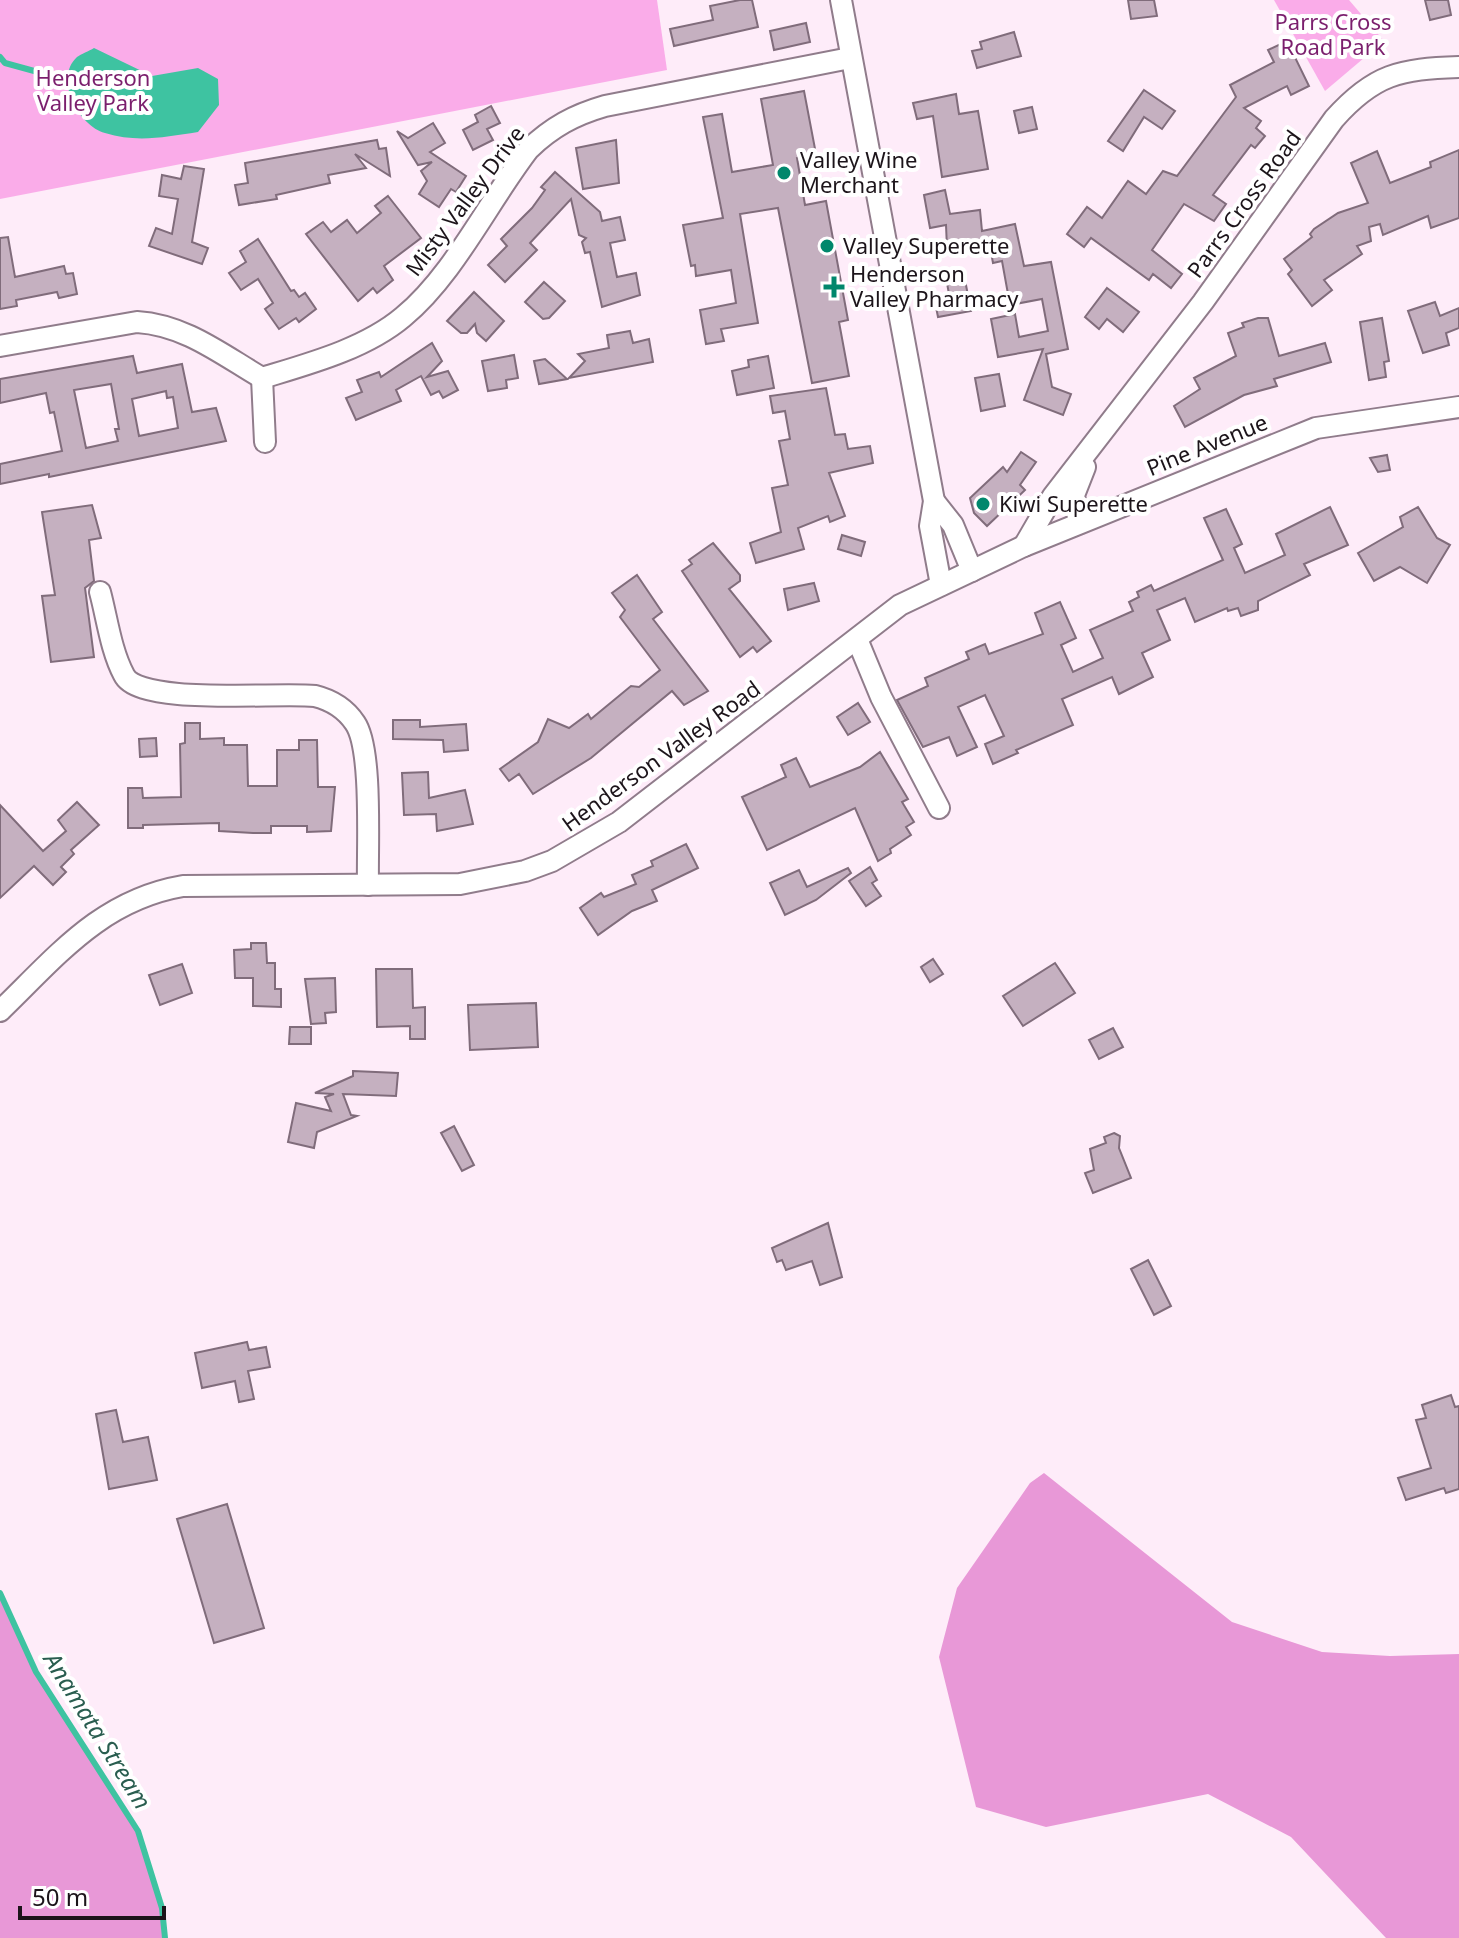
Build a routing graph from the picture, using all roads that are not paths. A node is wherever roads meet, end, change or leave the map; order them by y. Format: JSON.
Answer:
{"nodes":[{"id":1,"x":841,"y":0,"type":"edge"},
{"id":2,"x":850,"y":58,"type":"junction"},
{"id":3,"x":1459,"y":67,"type":"edge"},
{"id":4,"x":0,"y":346,"type":"edge"},
{"id":5,"x":262,"y":378,"type":"junction"},
{"id":6,"x":1459,"y":407,"type":"edge"},
{"id":7,"x":1107,"y":429,"type":"junction"},
{"id":8,"x":265,"y":442,"type":"dead end"},
{"id":9,"x":934,"y":501,"type":"junction"},
{"id":10,"x":1079,"y":523,"type":"junction"},
{"id":11,"x":1024,"y":546,"type":"junction"},
{"id":12,"x":972,"y":571,"type":"junction"},
{"id":13,"x":941,"y":585,"type":"junction"},
{"id":14,"x":100,"y":592,"type":"dead end"},
{"id":15,"x":857,"y":639,"type":"junction"},
{"id":16,"x":939,"y":808,"type":"dead end"},
{"id":17,"x":368,"y":885,"type":"junction"},
{"id":18,"x":0,"y":1011,"type":"edge"}],
"edges":[{"from":1,"to":2,"type":"street"},
{"from":2,"to":5,"type":"street","name":"Misty Valley Drive"},
{"from":2,"to":9,"type":"street"},
{"from":3,"to":7,"type":"street","name":"Parrs Cross Road"},
{"from":4,"to":5,"type":"street"},
{"from":5,"to":8,"type":"street"},
{"from":6,"to":10,"type":"street","name":"Pine Avenue"},
{"from":7,"to":10,"type":"street","name":"Parrs Cross Road"},
{"from":7,"to":11,"type":"street","name":"Parrs Cross Road"},
{"from":9,"to":12,"type":"street"},
{"from":9,"to":13,"type":"street"},
{"from":10,"to":11,"type":"street","name":"Pine Avenue"},
{"from":11,"to":12,"type":"street","name":"Pine Avenue"},
{"from":12,"to":13,"type":"street","name":"Pine Avenue"},
{"from":13,"to":15,"type":"street","name":"Henderson Valley Road"},
{"from":14,"to":17,"type":"street"},
{"from":15,"to":16,"type":"street"},
{"from":15,"to":17,"type":"street","name":"Henderson Valley Road"},
{"from":17,"to":18,"type":"street","name":"Henderson Valley Road"}]}
